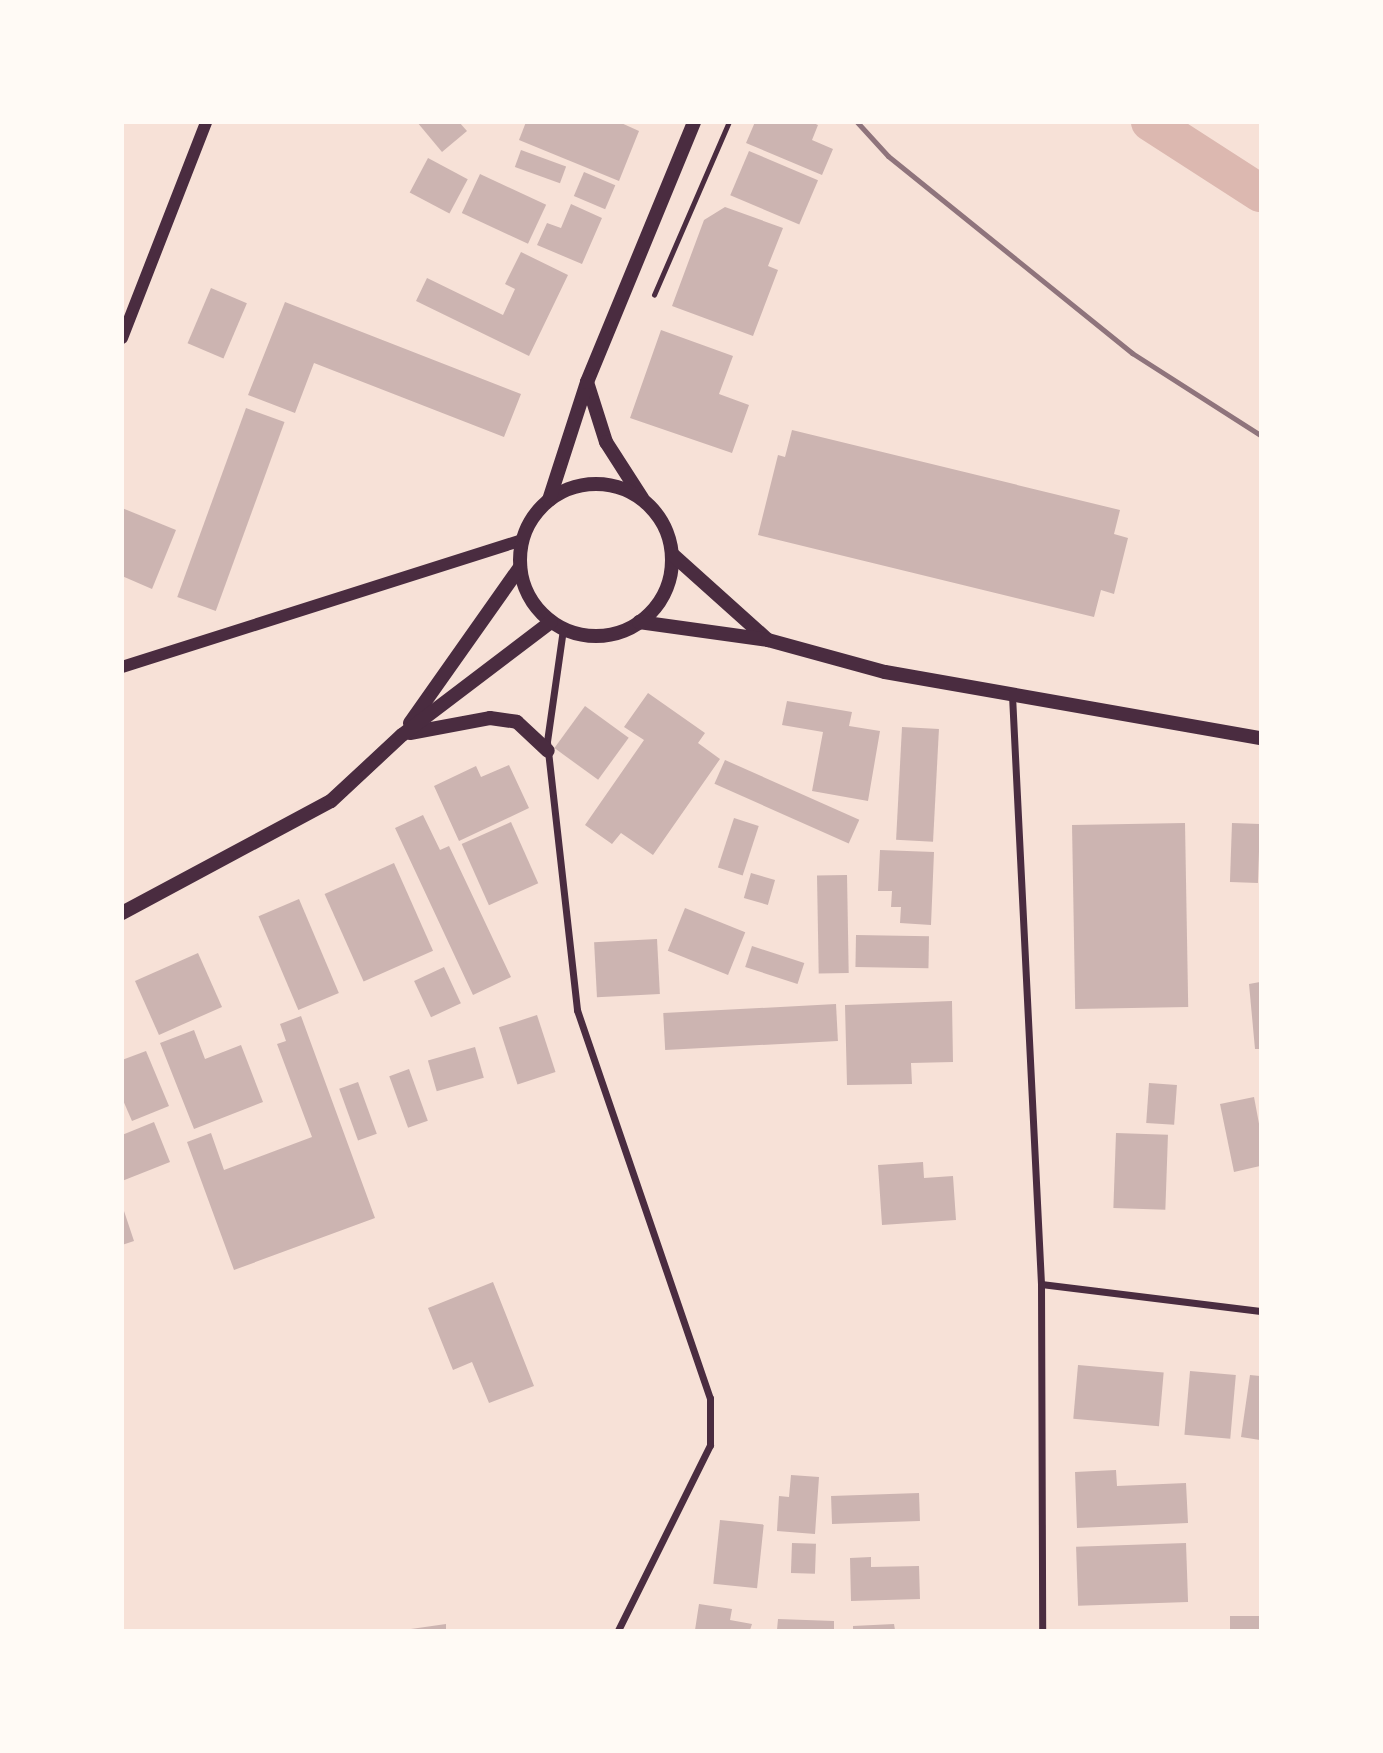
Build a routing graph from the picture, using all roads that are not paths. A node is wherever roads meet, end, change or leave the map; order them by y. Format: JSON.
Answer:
{"nodes":[{"id":1,"x":206,"y":122,"type":"edge"},
{"id":2,"x":694,"y":122,"type":"edge"},
{"id":3,"x":122,"y":338,"type":"edge"},
{"id":4,"x":587,"y":382,"type":"junction"},
{"id":5,"x":549,"y":500,"type":"junction"},
{"id":6,"x":647,"y":505,"type":"junction"},
{"id":7,"x":522,"y":540,"type":"junction"},
{"id":8,"x":672,"y":554,"type":"junction"},
{"id":9,"x":520,"y":567,"type":"junction"},
{"id":10,"x":639,"y":622,"type":"junction"},
{"id":11,"x":557,"y":626,"type":"junction"},
{"id":12,"x":768,"y":640,"type":"junction"},
{"id":13,"x":122,"y":667,"type":"edge"},
{"id":14,"x":1012,"y":695,"type":"junction"},
{"id":15,"x":402,"y":735,"type":"junction"},
{"id":16,"x":1261,"y":738,"type":"edge"},
{"id":17,"x":548,"y":751,"type":"junction"},
{"id":18,"x":122,"y":913,"type":"edge"},
{"id":19,"x":1041,"y":1284,"type":"junction"},
{"id":20,"x":1261,"y":1311,"type":"edge"},
{"id":21,"x":618,"y":1630,"type":"edge"},
{"id":22,"x":1042,"y":1630,"type":"edge"}],
"edges":[{"from":1,"to":3,"type":"street"},
{"from":2,"to":4,"type":"main road"},
{"from":4,"to":5,"type":"main road"},
{"from":4,"to":6,"type":"main road"},
{"from":5,"to":6,"type":"main road"},
{"from":5,"to":7,"type":"main road"},
{"from":6,"to":8,"type":"main road"},
{"from":7,"to":9,"type":"main road"},
{"from":7,"to":13,"type":"street"},
{"from":8,"to":10,"type":"main road"},
{"from":8,"to":12,"type":"main road"},
{"from":9,"to":11,"type":"main road"},
{"from":9,"to":15,"type":"main road"},
{"from":10,"to":11,"type":"main road"},
{"from":10,"to":12,"type":"main road"},
{"from":11,"to":15,"type":"main road"},
{"from":11,"to":17,"type":"street"},
{"from":12,"to":14,"type":"main road"},
{"from":14,"to":16,"type":"main road"},
{"from":14,"to":19,"type":"street"},
{"from":15,"to":17,"type":"main road"},
{"from":15,"to":18,"type":"main road"},
{"from":17,"to":21,"type":"street"},
{"from":19,"to":20,"type":"street"},
{"from":19,"to":22,"type":"street"}]}
